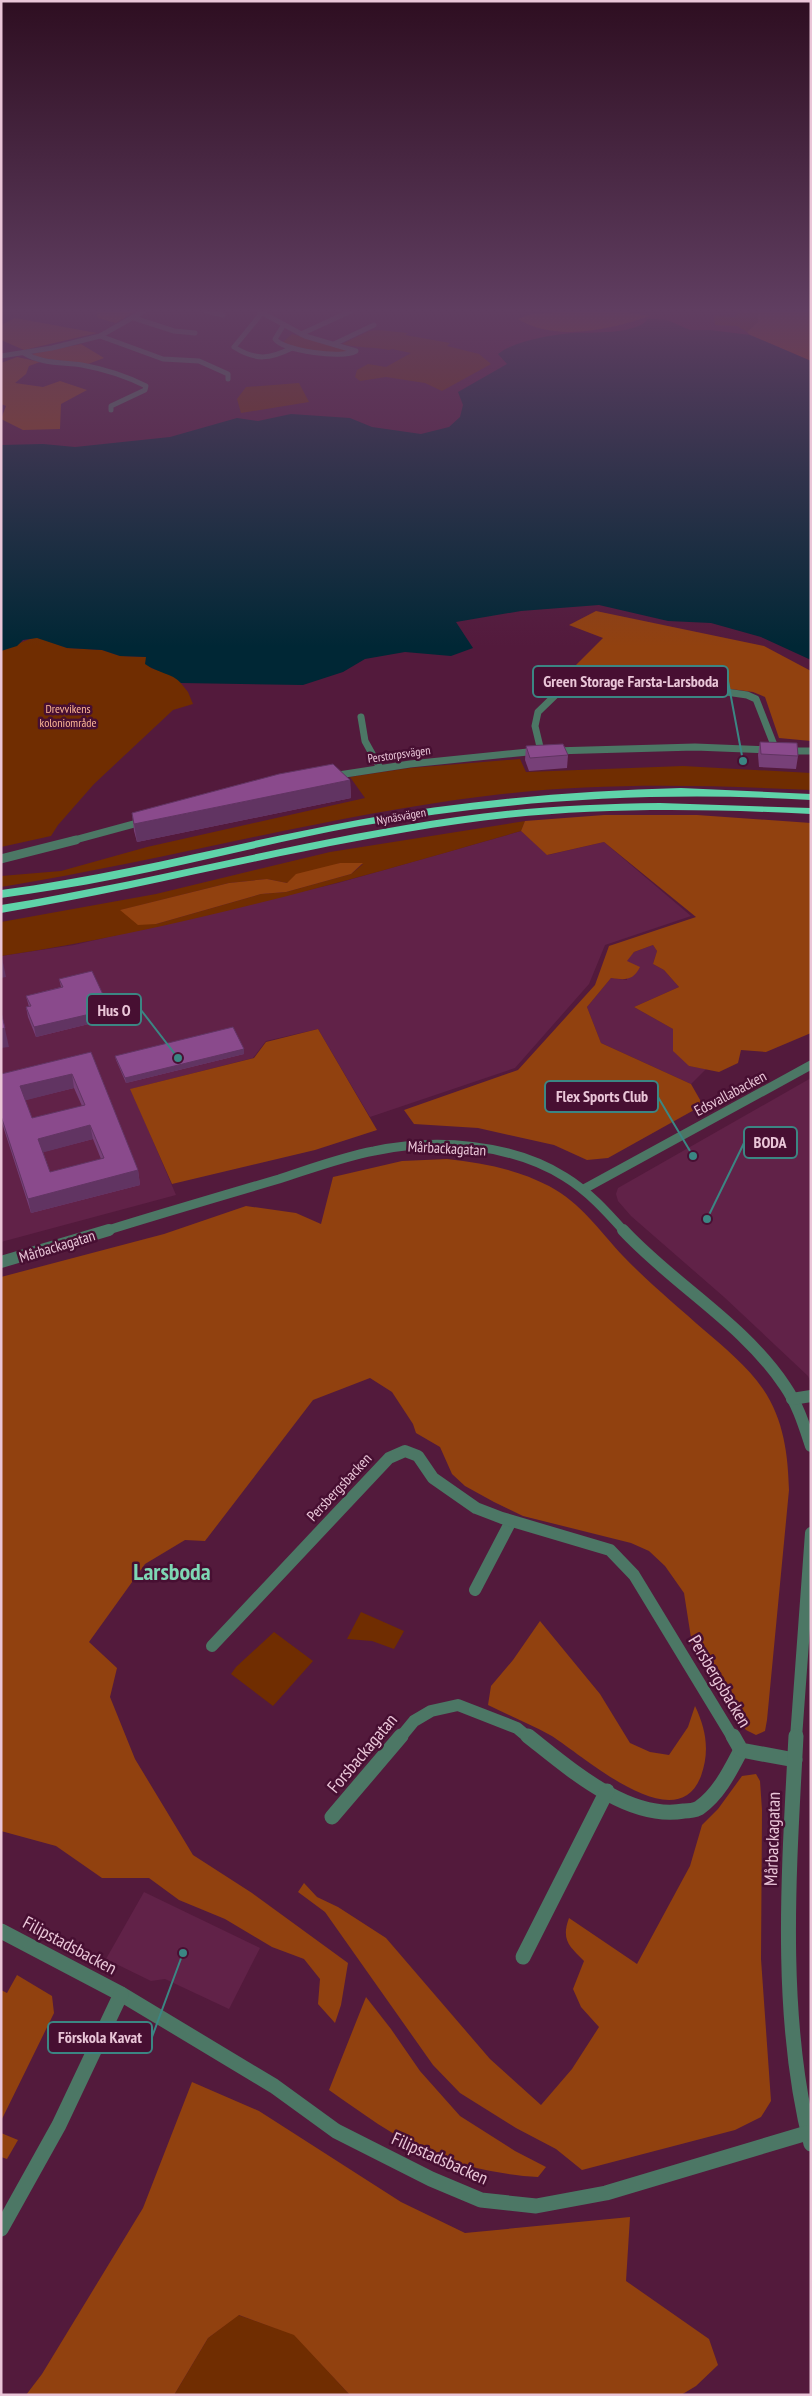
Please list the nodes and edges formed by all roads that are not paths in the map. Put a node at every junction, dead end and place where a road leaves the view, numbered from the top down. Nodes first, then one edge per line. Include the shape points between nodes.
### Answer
1 (361, 717) dead end
2 (776, 750) junction
3 (541, 751) junction
4 (811, 752) edge
5 (380, 768) junction
6 (321, 778) edge
7 (811, 797) edge
8 (811, 810) edge
9 (149, 820) edge
10 (1, 858) edge
11 (1, 894) edge
12 (1, 910) edge
13 (811, 1065) edge
14 (584, 1188) junction
15 (1, 1262) edge
16 (811, 1396) edge
17 (792, 1399) junction
18 (811, 1446) edge
19 (511, 1521) junction
20 (811, 1533) edge
21 (475, 1590) dead end
22 (212, 1646) dead end
23 (741, 1750) junction
24 (794, 1760) junction
25 (607, 1791) junction
26 (332, 1817) dead end
27 (1, 1931) edge
28 (523, 1956) dead end
29 (121, 1994) junction
30 (809, 2138) edge
31 (1, 2229) edge

1 - 5 street via 365,741
2 - 3 street, Perstorpsvägen via 685,747
2 - 3 street via 756,699 747,695 597,676 568,683 538,712 536,726
2 - 4 street, Perstorpsvägen
3 - 5 street, Perstorpsvägen
5 - 6 street, Perstorpsvägen
7 - 11 highway, Nynäsvägen via 653,792 505,801 296,835 87,881
8 - 12 highway, Nynäsvägen via 658,805 506,815 308,847 112,891
9 - 10 street
13 - 14 street, Edsvallabacken
14 - 15 street, Mårbackagatan via 552,1170 497,1152 470,1147 401,1146 349,1158
14 - 17 street, Mårbackagatan via 643,1251 744,1340
16 - 17 street
17 - 18 street, Mårbackagatan
19 - 21 street
19 - 22 street, Persbergsbacken via 476,1508 433,1478 418,1456 405,1451 389,1458
19 - 23 street, Persbergsbacken via 610,1550 634,1575
20 - 24 street, Mårbackagatan
23 - 24 street, Persbergsbacken
23 - 25 street, Forsbackagatan via 724,1783 698,1809 668,1814 637,1808
24 - 30 street, Mårbackagatan via 790,2016 794,2064
25 - 26 street, Forsbackagatan via 580,1776 517,1728 458,1705 431,1711 414,1721
25 - 28 street
27 - 29 street, Filipstadsbacken
29 - 30 street, Filipstadsbacken via 274,2086 336,2131 431,2179 481,2200 536,2206 606,2193
29 - 31 street, Filipstadsbacken via 59,2125

